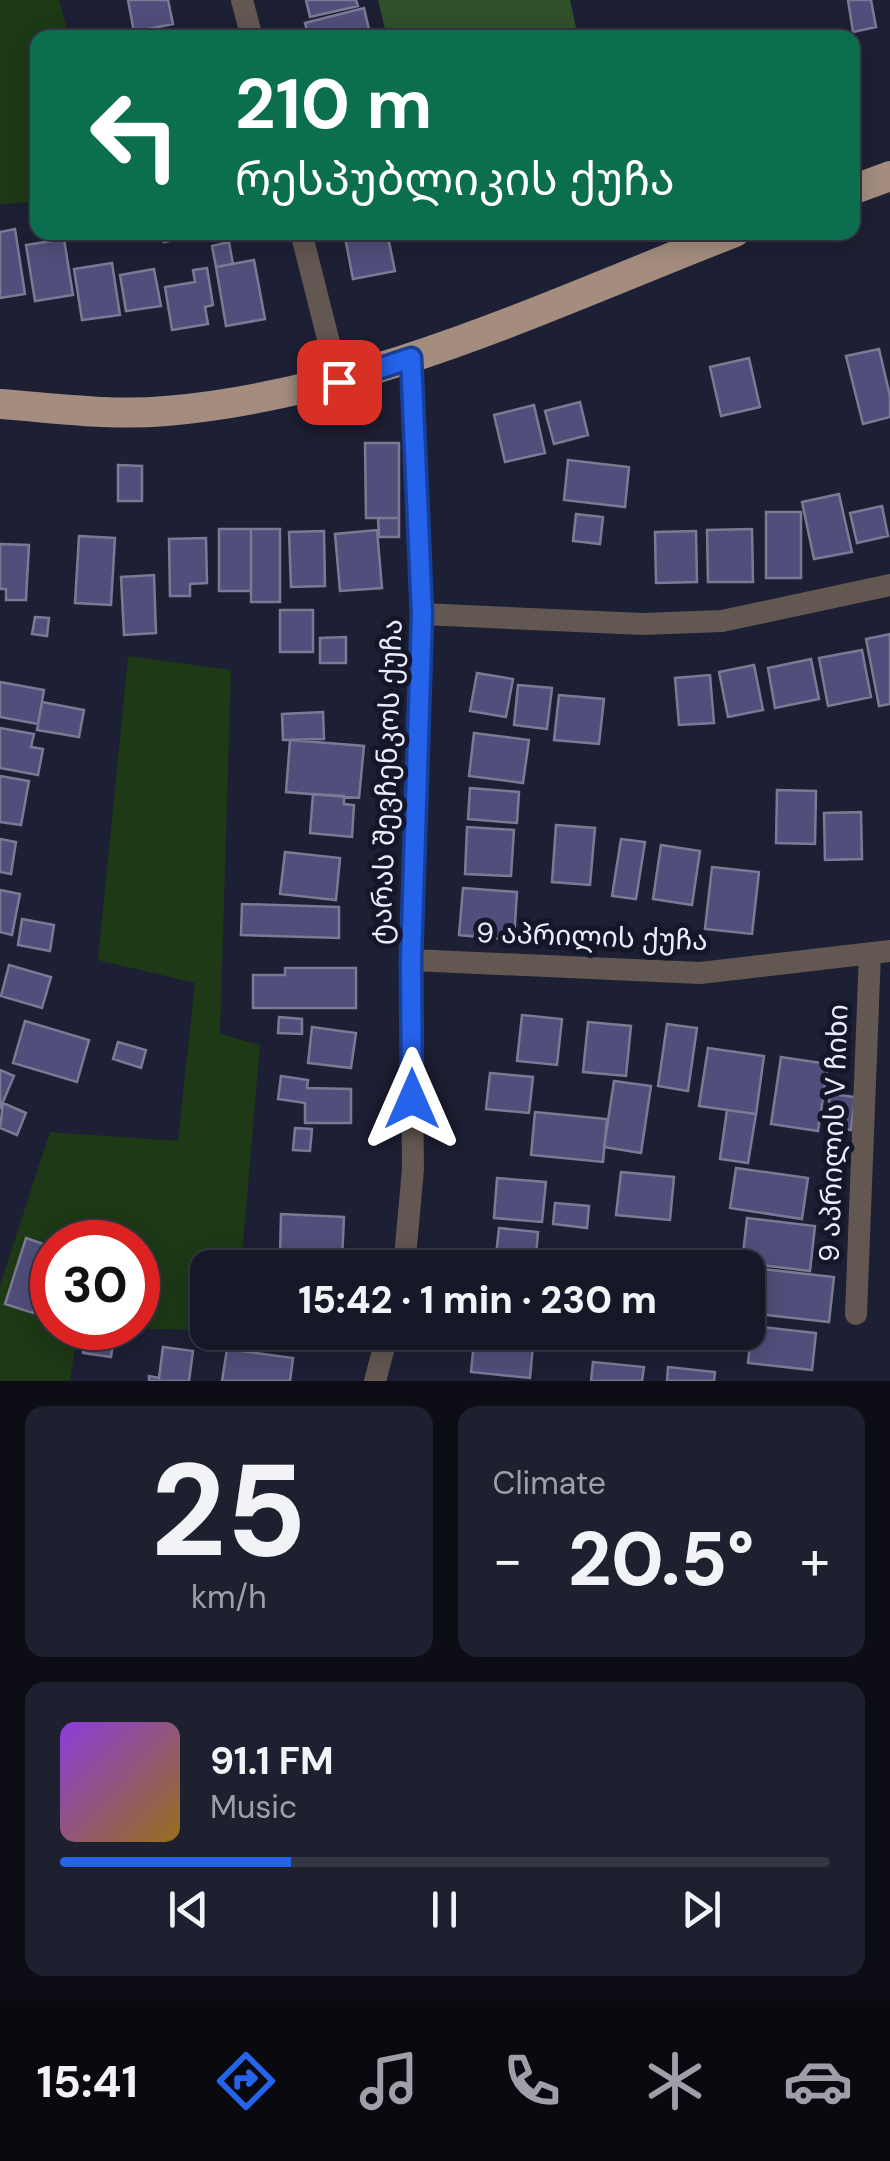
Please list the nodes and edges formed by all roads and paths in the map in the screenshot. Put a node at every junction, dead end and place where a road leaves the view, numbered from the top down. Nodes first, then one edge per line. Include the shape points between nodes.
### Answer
1 (242, 0) edge
2 (250, 30) edge
3 (890, 176) edge
4 (860, 187) edge
5 (303, 240) edge
6 (714, 240) edge
7 (411, 358) junction
8 (339, 382) junction
9 (0, 404) edge
10 (890, 585) edge
11 (422, 614) junction
12 (880, 952) edge
13 (411, 960) junction
14 (405, 1250) edge
15 (856, 1314) dead end
16 (383, 1350) edge
17 (375, 1381) edge

1 - 2 street
3 - 4 main road
5 - 8 street
6 - 7 main road
7 - 8 main road
7 - 11 street, ტარას შევჩენკოს ქუჩა
8 - 9 main road via 164,412
10 - 11 street via 722,620 643,624
11 - 13 street, ტარას შევჩენკოს ქუჩა
12 - 13 street, 9 აპრილის ქუჩა via 700,974
12 - 15 street, 9 აპრილის V ჩიხი
13 - 14 street, ტარას შევჩენკოს ქუჩა
16 - 17 street

